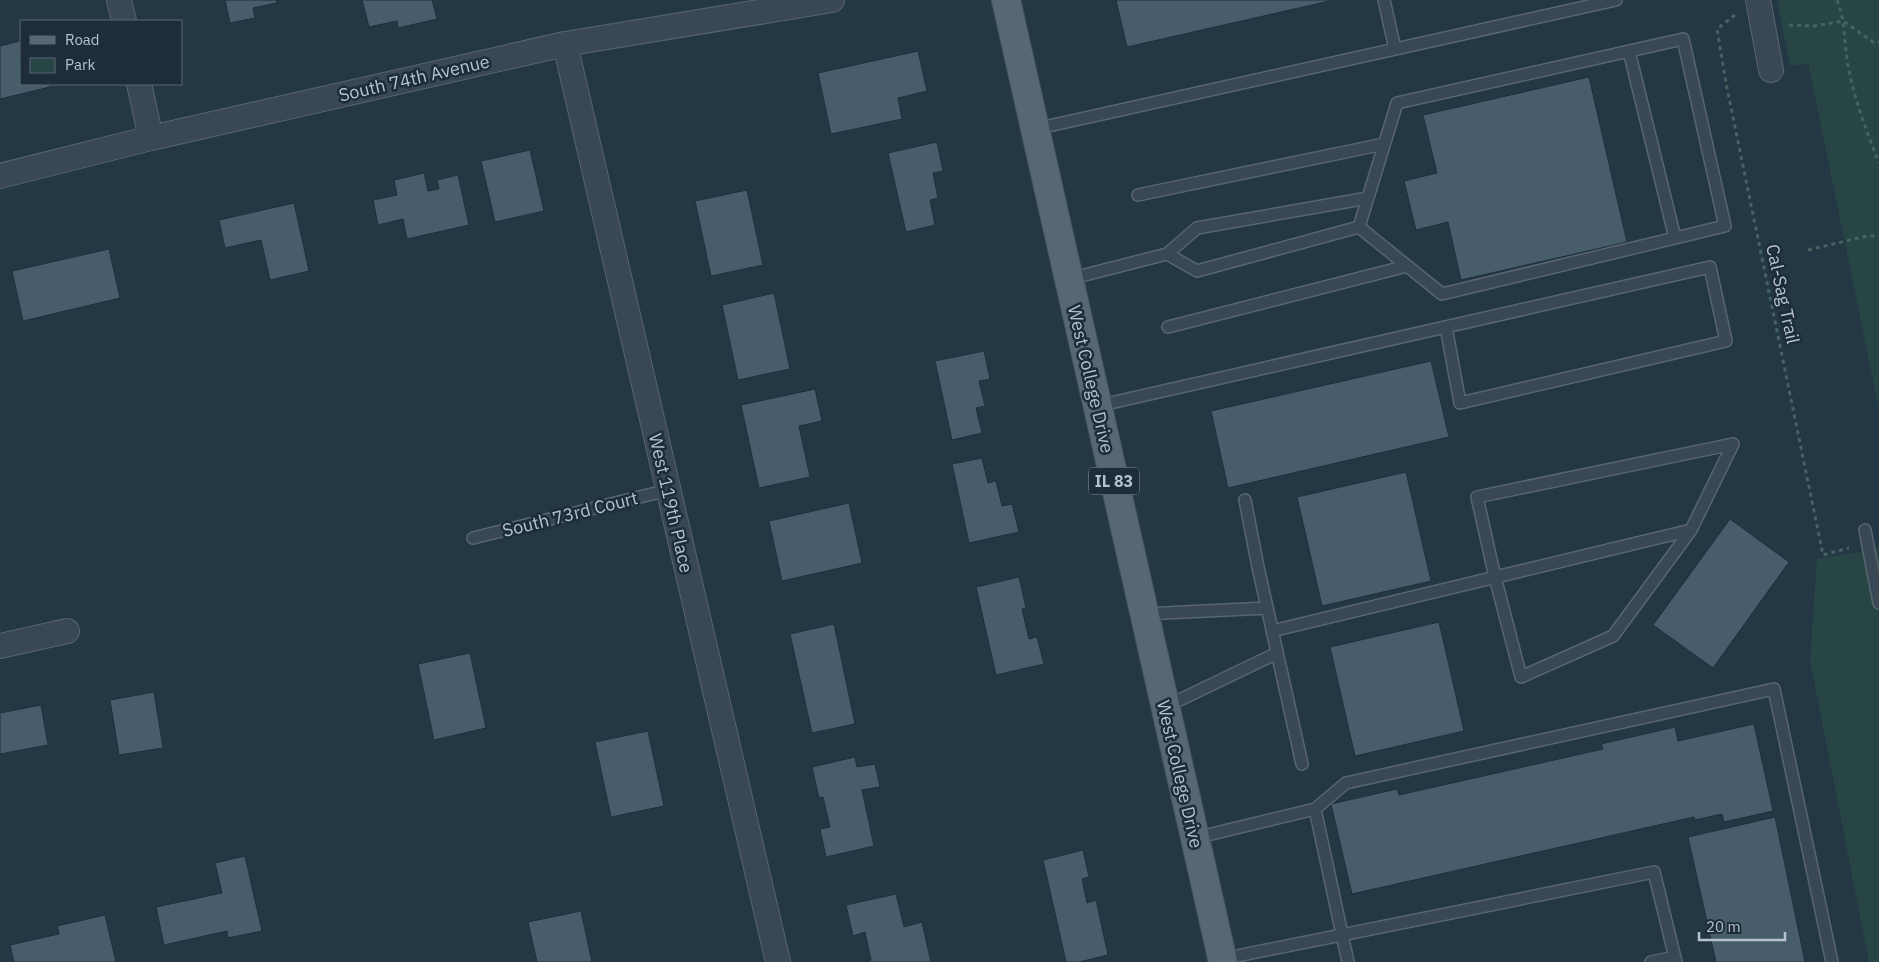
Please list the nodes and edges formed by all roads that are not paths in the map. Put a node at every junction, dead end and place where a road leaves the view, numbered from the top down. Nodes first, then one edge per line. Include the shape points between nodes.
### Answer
1 (119, 0) edge
2 (832, 0) edge
3 (1006, 0) edge
4 (1384, 0) edge
5 (1616, 0) edge
6 (1749, 6) edge
7 (124, 20) edge
8 (565, 44) junction
9 (1395, 49) junction
10 (1629, 51) junction
11 (1771, 70) dead end
12 (139, 85) edge
13 (1035, 129) junction
14 (151, 138) junction
15 (1384, 144) junction
16 (0, 176) edge
17 (1138, 195) dead end
18 (1368, 198) junction
19 (1359, 227) junction
20 (1676, 238) junction
21 (1167, 254) junction
22 (1407, 266) junction
23 (1069, 279) junction
24 (1168, 327) dead end
25 (1446, 327) junction
26 (1097, 406) junction
27 (668, 490) junction
28 (1245, 500) dead end
29 (1691, 530) junction
30 (1865, 530) dead end
31 (473, 538) dead end
32 (1495, 578) junction
33 (1879, 603) edge
34 (1267, 608) junction
35 (1144, 614) junction
36 (1272, 631) junction
37 (67, 632) dead end
38 (0, 646) edge
39 (1277, 653) junction
40 (1165, 707) junction
41 (1302, 764) dead end
42 (1314, 808) junction
43 (1195, 838) junction
44 (1342, 935) junction
45 (1675, 959) edge
46 (1222, 960) edge
47 (778, 962) edge
48 (1348, 962) edge
49 (1651, 962) edge
50 (1832, 962) edge

1 - 7 street
2 - 8 street, South 74th Avenue
3 - 13 main road, West College Drive / IL 83
4 - 9 lane
5 - 9 lane
6 - 11 street via 1763,27
8 - 14 street, South 74th Avenue
8 - 27 street, West 119th Place
9 - 13 lane
10 - 15 lane via 1397,103
10 - 20 lane
10 - 20 lane via 1683,38 1725,226
12 - 14 street
13 - 23 main road, West College Drive / IL 83
14 - 16 street, South 74th Avenue
15 - 17 lane
15 - 18 lane
18 - 19 lane
18 - 21 lane via 1197,228
19 - 21 lane via 1197,271
19 - 22 lane
20 - 22 lane via 1442,294
21 - 23 lane
22 - 24 lane
23 - 26 main road, West College Drive / IL 83
25 - 25 lane via 1710,267 1726,341 1460,403
25 - 26 lane
26 - 35 main road, West College Drive / IL 83
27 - 31 lane, South 73rd Court
27 - 47 street, West 119th Place
28 - 34 lane
29 - 32 lane
29 - 32 lane via 1614,636 1521,677
29 - 32 lane via 1733,444 1477,497
30 - 33 lane
32 - 36 lane
34 - 35 lane
34 - 36 lane
35 - 40 main road, West College Drive / IL 83
36 - 39 lane
37 - 38 street
39 - 40 lane
39 - 41 lane
40 - 43 main road, West College Drive / IL 83
42 - 43 lane
42 - 44 lane
42 - 50 lane via 1346,783 1774,689
43 - 46 main road, West College Drive / IL 83
44 - 45 lane via 1654,872
44 - 46 lane
44 - 48 lane
45 - 49 lane

